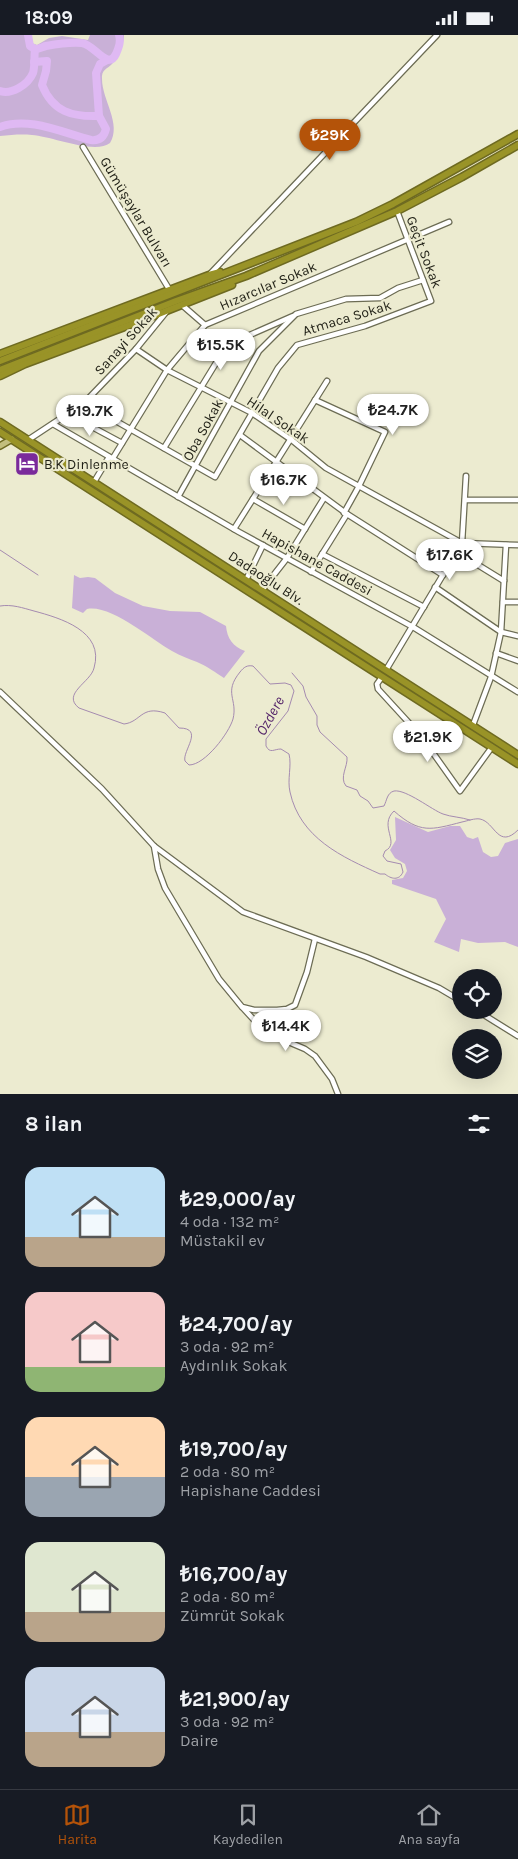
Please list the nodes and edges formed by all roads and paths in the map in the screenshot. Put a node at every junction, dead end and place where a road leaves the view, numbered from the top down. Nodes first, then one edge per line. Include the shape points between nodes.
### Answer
1 (437, 35) edge
2 (518, 134) edge
3 (518, 145) edge
4 (83, 147) dead end
5 (397, 211) junction
6 (449, 222) dead end
7 (406, 239) junction
8 (231, 270) junction
9 (209, 275) junction
10 (246, 276) junction
11 (423, 280) junction
12 (169, 289) junction
13 (431, 301) joint
14 (182, 305) junction
15 (168, 311) junction
16 (296, 314) junction
17 (205, 325) junction
18 (136, 349) junction
19 (0, 354) edge
20 (0, 361) edge
21 (0, 370) edge
22 (167, 370) junction
23 (0, 376) edge
24 (327, 381) dead end
25 (200, 387) junction
26 (315, 400) junction
27 (231, 402) junction
28 (84, 403) junction
29 (252, 413) junction
30 (68, 414) junction
31 (0, 422) edge
32 (53, 424) junction
33 (131, 428) junction
34 (0, 432) edge
35 (240, 435) junction
36 (12, 439) junction
37 (291, 439) junction
38 (28, 440) junction
39 (122, 443) junction
40 (0, 446) edge
41 (164, 449) junction
42 (111, 457) junction
43 (277, 461) junction
44 (195, 466) junction
45 (466, 476) dead end
46 (94, 482) junction
47 (359, 486) junction
48 (178, 497) junction
49 (324, 498) junction
50 (253, 499) junction
51 (465, 500) junction
52 (518, 500) edge
53 (346, 513) junction
54 (234, 529) junction
55 (305, 529) junction
56 (462, 543) junction
57 (263, 545) junction
58 (506, 545) junction
59 (518, 545) edge
60 (457, 552) junction
61 (322, 554) junction
62 (287, 558) junction
63 (311, 572) junction
64 (443, 575) junction
65 (246, 580) junction
66 (504, 581) junction
67 (435, 587) junction
68 (262, 590) junction
69 (502, 602) junction
70 (518, 602) edge
71 (424, 607) junction
72 (413, 627) junction
73 (501, 632) junction
74 (518, 636) edge
75 (496, 653) junction
76 (518, 661) edge
77 (386, 670) junction
78 (382, 677) junction
79 (491, 677) junction
80 (518, 692) edge
81 (0, 693) edge
82 (473, 725) junction
83 (492, 747) junction
84 (518, 755) edge
85 (518, 764) edge
86 (154, 847) junction
87 (315, 939) junction
88 (452, 996) edge
89 (242, 1007) junction
90 (491, 1019) edge
91 (518, 1036) edge
92 (338, 1094) edge

1 - 9 street
2 - 8 highway via 386,208
3 - 5 highway
4 - 12 street, Gümüşaylar Bulvarı
5 - 7 street, Geçit Sokak
5 - 10 highway
6 - 7 street, Hızarcılar Sokak
7 - 11 street, Geçit Sokak
7 - 17 street, Hızarcılar Sokak
8 - 9 highway
8 - 20 highway
9 - 12 highway
10 - 14 highway via 222,290
10 - 21 highway
11 - 13 street, Geçit Sokak
11 - 16 street, Oba Sokak via 380,298 346,299
12 - 19 highway
13 - 29 street, Atmaca Sokak via 365,326 297,345 278,368
14 - 15 highway
14 - 17 street
15 - 18 street, Sanayi Sokak
15 - 23 highway
16 - 25 street via 226,345
16 - 27 street, Oba Sokak via 259,351
17 - 22 street, Hızarcılar Sokak
18 - 22 street, Hilal Sokak
18 - 28 street, Sanayi Sokak
22 - 25 street, Hilal Sokak
22 - 33 street, Hızarcılar Sokak
24 - 26 street
25 - 27 street, Hilal Sokak
25 - 41 street
26 - 37 street
26 - 47 street via 384,431
27 - 29 street, Hilal Sokak
27 - 44 street, Oba Sokak
28 - 30 street, Sanayi Sokak
28 - 33 street
29 - 35 street, Atmaca Sokak
29 - 37 street, Hilal Sokak
30 - 32 street, Sanayi Sokak
30 - 39 street
31 - 38 highway, Dadaoğlu Blv.
32 - 38 street, Sanayi Sokak
32 - 42 street, Hapishane Caddesi
33 - 39 street, Hızarcılar Sokak
33 - 41 street
34 - 36 highway, Dadaoğlu Blv.
35 - 43 street
35 - 44 street, Atmaca Sokak via 215,477
36 - 40 main road
36 - 78 highway, Dadaoğlu Blv.
37 - 43 street
37 - 47 street, Hilal Sokak via 326,468
38 - 46 highway, Dadaoğlu Blv.
39 - 42 street, Hızarcılar Sokak
41 - 44 street
42 - 46 street, Hızarcılar Sokak
42 - 48 street, Hapishane Caddesi
43 - 49 street
43 - 50 street
44 - 48 street, Oba Sokak
45 - 51 street
46 - 65 highway, Dadaoğlu Blv.
47 - 53 street
47 - 56 street, Hilal Sokak
48 - 54 street, Hapishane Caddesi
49 - 53 street
49 - 55 street
50 - 54 street
50 - 55 street
51 - 52 street
51 - 56 street
53 - 61 street
53 - 64 street
54 - 57 street, Hapishane Caddesi
55 - 62 street
56 - 58 street, Hilal Sokak
56 - 60 street
57 - 62 street, Hapishane Caddesi
57 - 65 street
58 - 59 street, Hilal Sokak
58 - 66 street
60 - 64 street
60 - 66 street
61 - 63 street
61 - 71 street
62 - 63 street, Hapishane Caddesi
62 - 68 street
63 - 72 street, Hapishane Caddesi
64 - 67 street
65 - 68 highway, Dadaoğlu Blv.
66 - 69 street
67 - 71 street
67 - 73 street
68 - 77 highway, Dadaoğlu Blv.
69 - 70 street
69 - 73 street
71 - 72 street
72 - 77 street
72 - 79 street, Hapishane Caddesi
73 - 74 street
73 - 75 street
75 - 76 street
75 - 79 street
77 - 82 highway, Dadaoğlu Blv.
78 - 83 highway, Dadaoğlu Blv.
78 - 83 street via 377,684 378,689 421,736 460,791
79 - 80 street, Hapishane Caddesi
79 - 82 street
81 - 86 street via 102,789
82 - 84 highway, Dadaoğlu Blv.
83 - 85 highway, Dadaoğlu Blv.
86 - 87 street via 243,912
86 - 89 street via 165,888 219,979
87 - 88 street via 366,957
87 - 89 street via 295,1005 277,1010
89 - 92 street via 266,1032 315,1055
90 - 91 street

